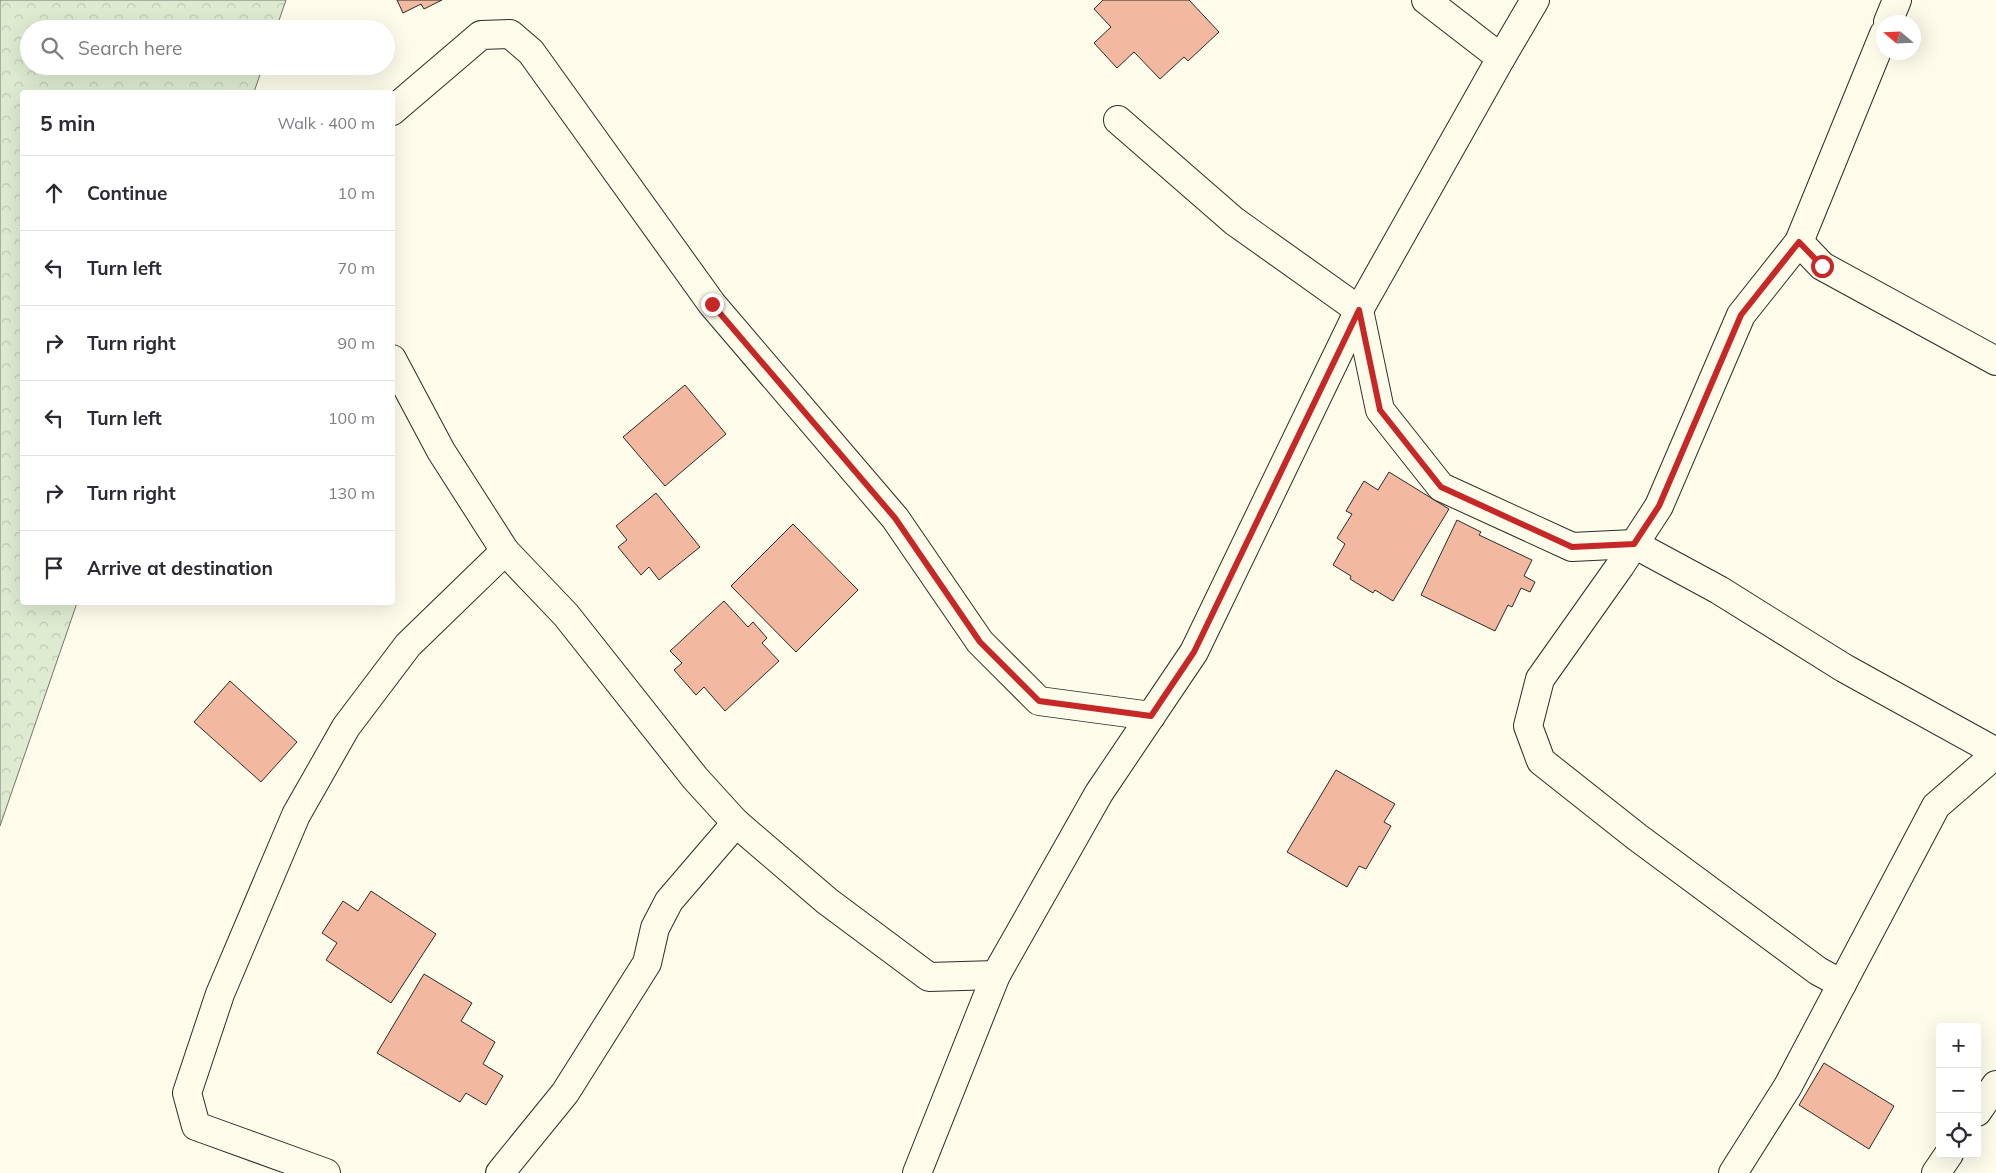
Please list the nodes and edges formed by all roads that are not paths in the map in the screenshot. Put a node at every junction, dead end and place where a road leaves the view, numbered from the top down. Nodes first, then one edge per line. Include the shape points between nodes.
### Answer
1 (1426, 0) edge
2 (1535, 0) edge
3 (1897, 0) edge
4 (1891, 15) edge
5 (1876, 54) edge
6 (1500, 58) junction
7 (395, 108) edge
8 (1118, 120) dead end
9 (1799, 242) junction
10 (1359, 310) junction
11 (1996, 361) edge
12 (395, 365) edge
13 (1634, 544) junction
14 (505, 551) junction
15 (1151, 716) junction
16 (1996, 753) edge
17 (736, 823) junction
18 (996, 975) junction
19 (1842, 984) junction
20 (1996, 1084) edge
21 (1981, 1106) edge
22 (1946, 1158) edge
23 (326, 1173) edge
24 (500, 1173) edge
25 (917, 1173) edge
26 (1733, 1173) edge
27 (1936, 1173) edge

1 - 6 street
2 - 6 street
3 - 4 street
5 - 9 street
6 - 10 street
7 - 15 street via 481,34 510,34 531,52 712,304 895,518 980,642 1039,701
8 - 10 street via 1234,221
9 - 11 street via 1822,266
9 - 13 street via 1741,315 1659,506
10 - 13 street via 1380,410 1441,487 1572,547
10 - 15 street via 1194,652
12 - 14 street via 440,451
13 - 16 street via 1719,590 1844,668
13 - 19 street via 1540,679 1528,726 1541,761 1810,966
14 - 17 street via 566,615 695,778
14 - 23 street via 408,644 346,727 320,770 279,852 223,985 187,1093 196,1126
15 - 18 street via 1099,794
16 - 19 street via 1936,806
17 - 18 street via 827,901 929,977
17 - 24 street via 669,901 655,928 647,963 566,1093
18 - 25 street
19 - 26 street via 1788,1086
20 - 21 street
22 - 27 street

